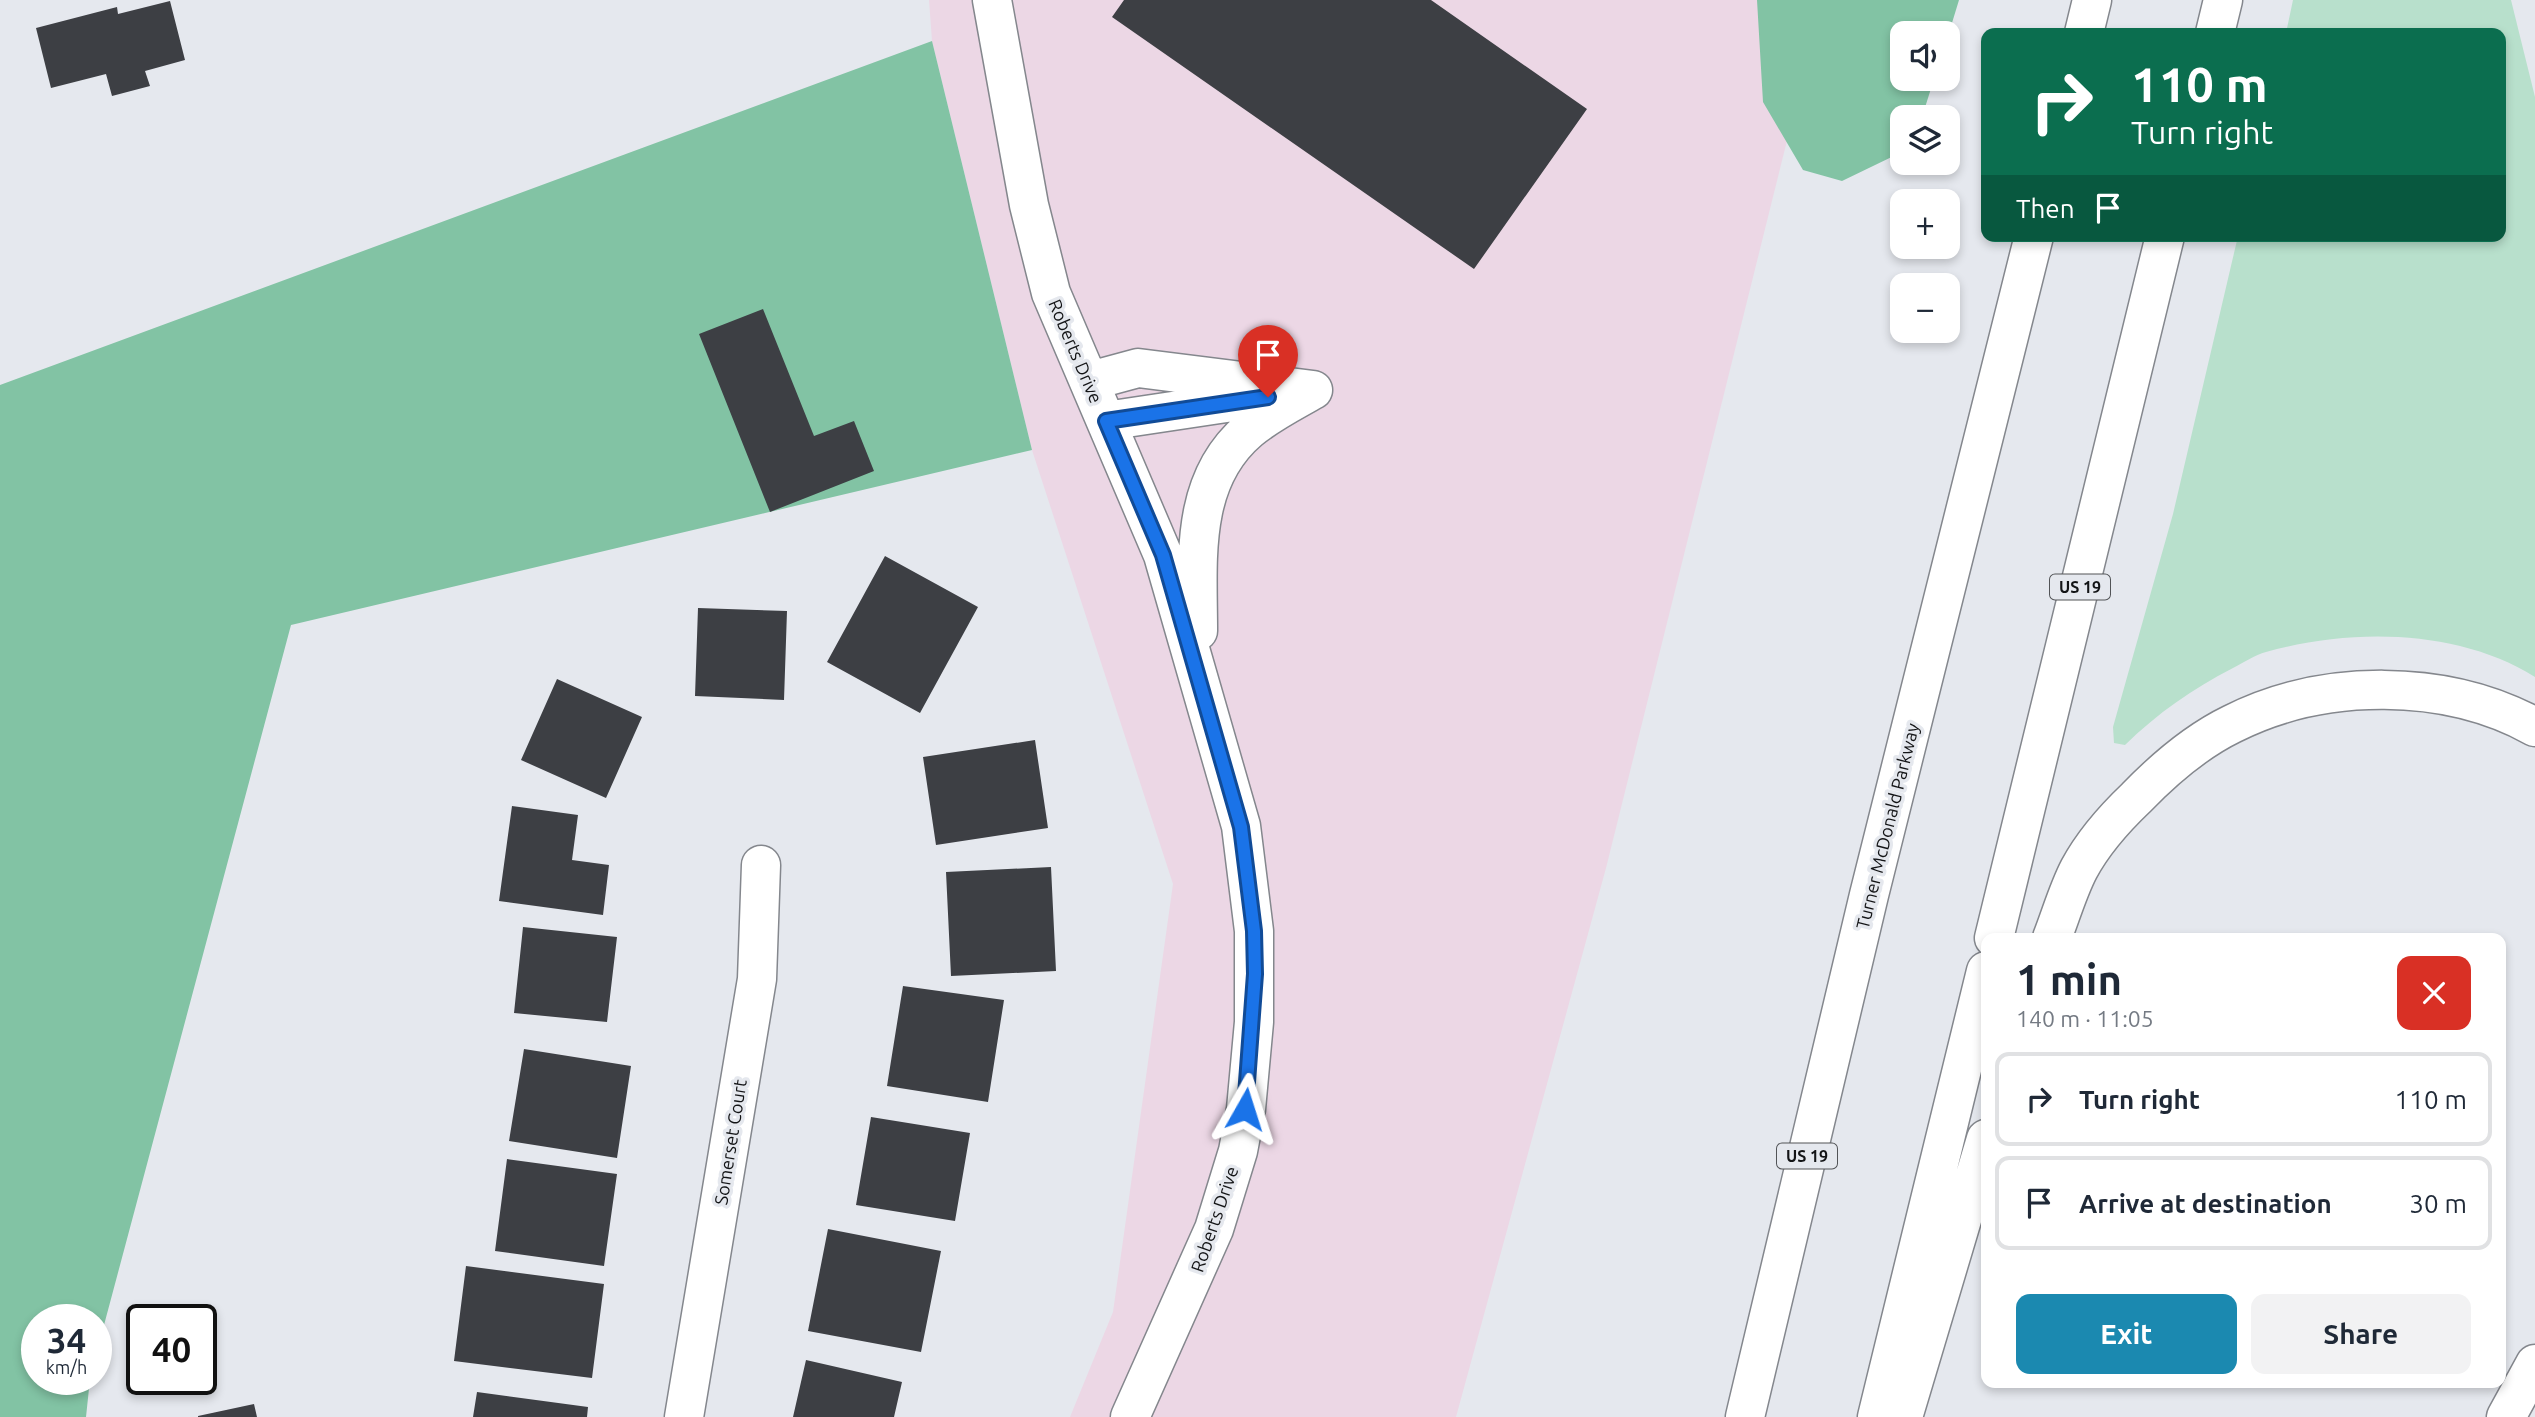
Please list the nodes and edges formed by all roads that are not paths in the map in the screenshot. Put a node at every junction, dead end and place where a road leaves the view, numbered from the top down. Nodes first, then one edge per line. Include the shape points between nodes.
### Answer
1 (992, 0) edge
2 (2092, 0) edge
3 (2223, 0) edge
4 (2085, 28) edge
5 (2216, 28) edge
6 (2032, 242) edge
7 (2164, 242) edge
8 (1090, 381) junction
9 (1313, 390) junction
10 (1106, 421) junction
11 (1197, 673) junction
12 (2535, 727) edge
13 (761, 864) dead end
14 (1869, 895) junction
15 (1995, 933) edge
16 (2054, 933) edge
17 (1981, 991) edge
18 (1981, 1156) edge
19 (1165, 1339) junction
20 (2535, 1364) edge
21 (684, 1417) edge
22 (1130, 1417) edge
23 (1158, 1417) edge
24 (1725, 1417) edge
25 (1745, 1417) edge
26 (1877, 1417) edge
27 (1903, 1417) edge
28 (2506, 1417) edge

1 - 8 main road, Roberts Drive via 1029,205 1051,293
2 - 4 main road
3 - 5 main road
6 - 14 main road, Turner McDonald Parkway / US 19
7 - 15 main road, US 19
8 - 9 main road via 1138,369
8 - 10 main road, Roberts Drive
9 - 10 main road
9 - 11 main road via 1248,431 1211,477 1199,538
10 - 11 main road, Roberts Drive via 1163,555
11 - 19 main road, Roberts Drive via 1241,827 1254,931 1254,1022 1245,1109 1227,1190
12 - 16 main road via 2511,714 2442,694 2377,690 2303,698 2232,723 2170,763 2119,815 2080,868
13 - 21 main road, Somerset Court via 757,979
14 - 24 main road
14 - 25 main road, Turner McDonald Parkway / US 19
17 - 26 main road
18 - 27 main road
19 - 22 main road, Roberts Drive
19 - 23 main road
20 - 28 main road

